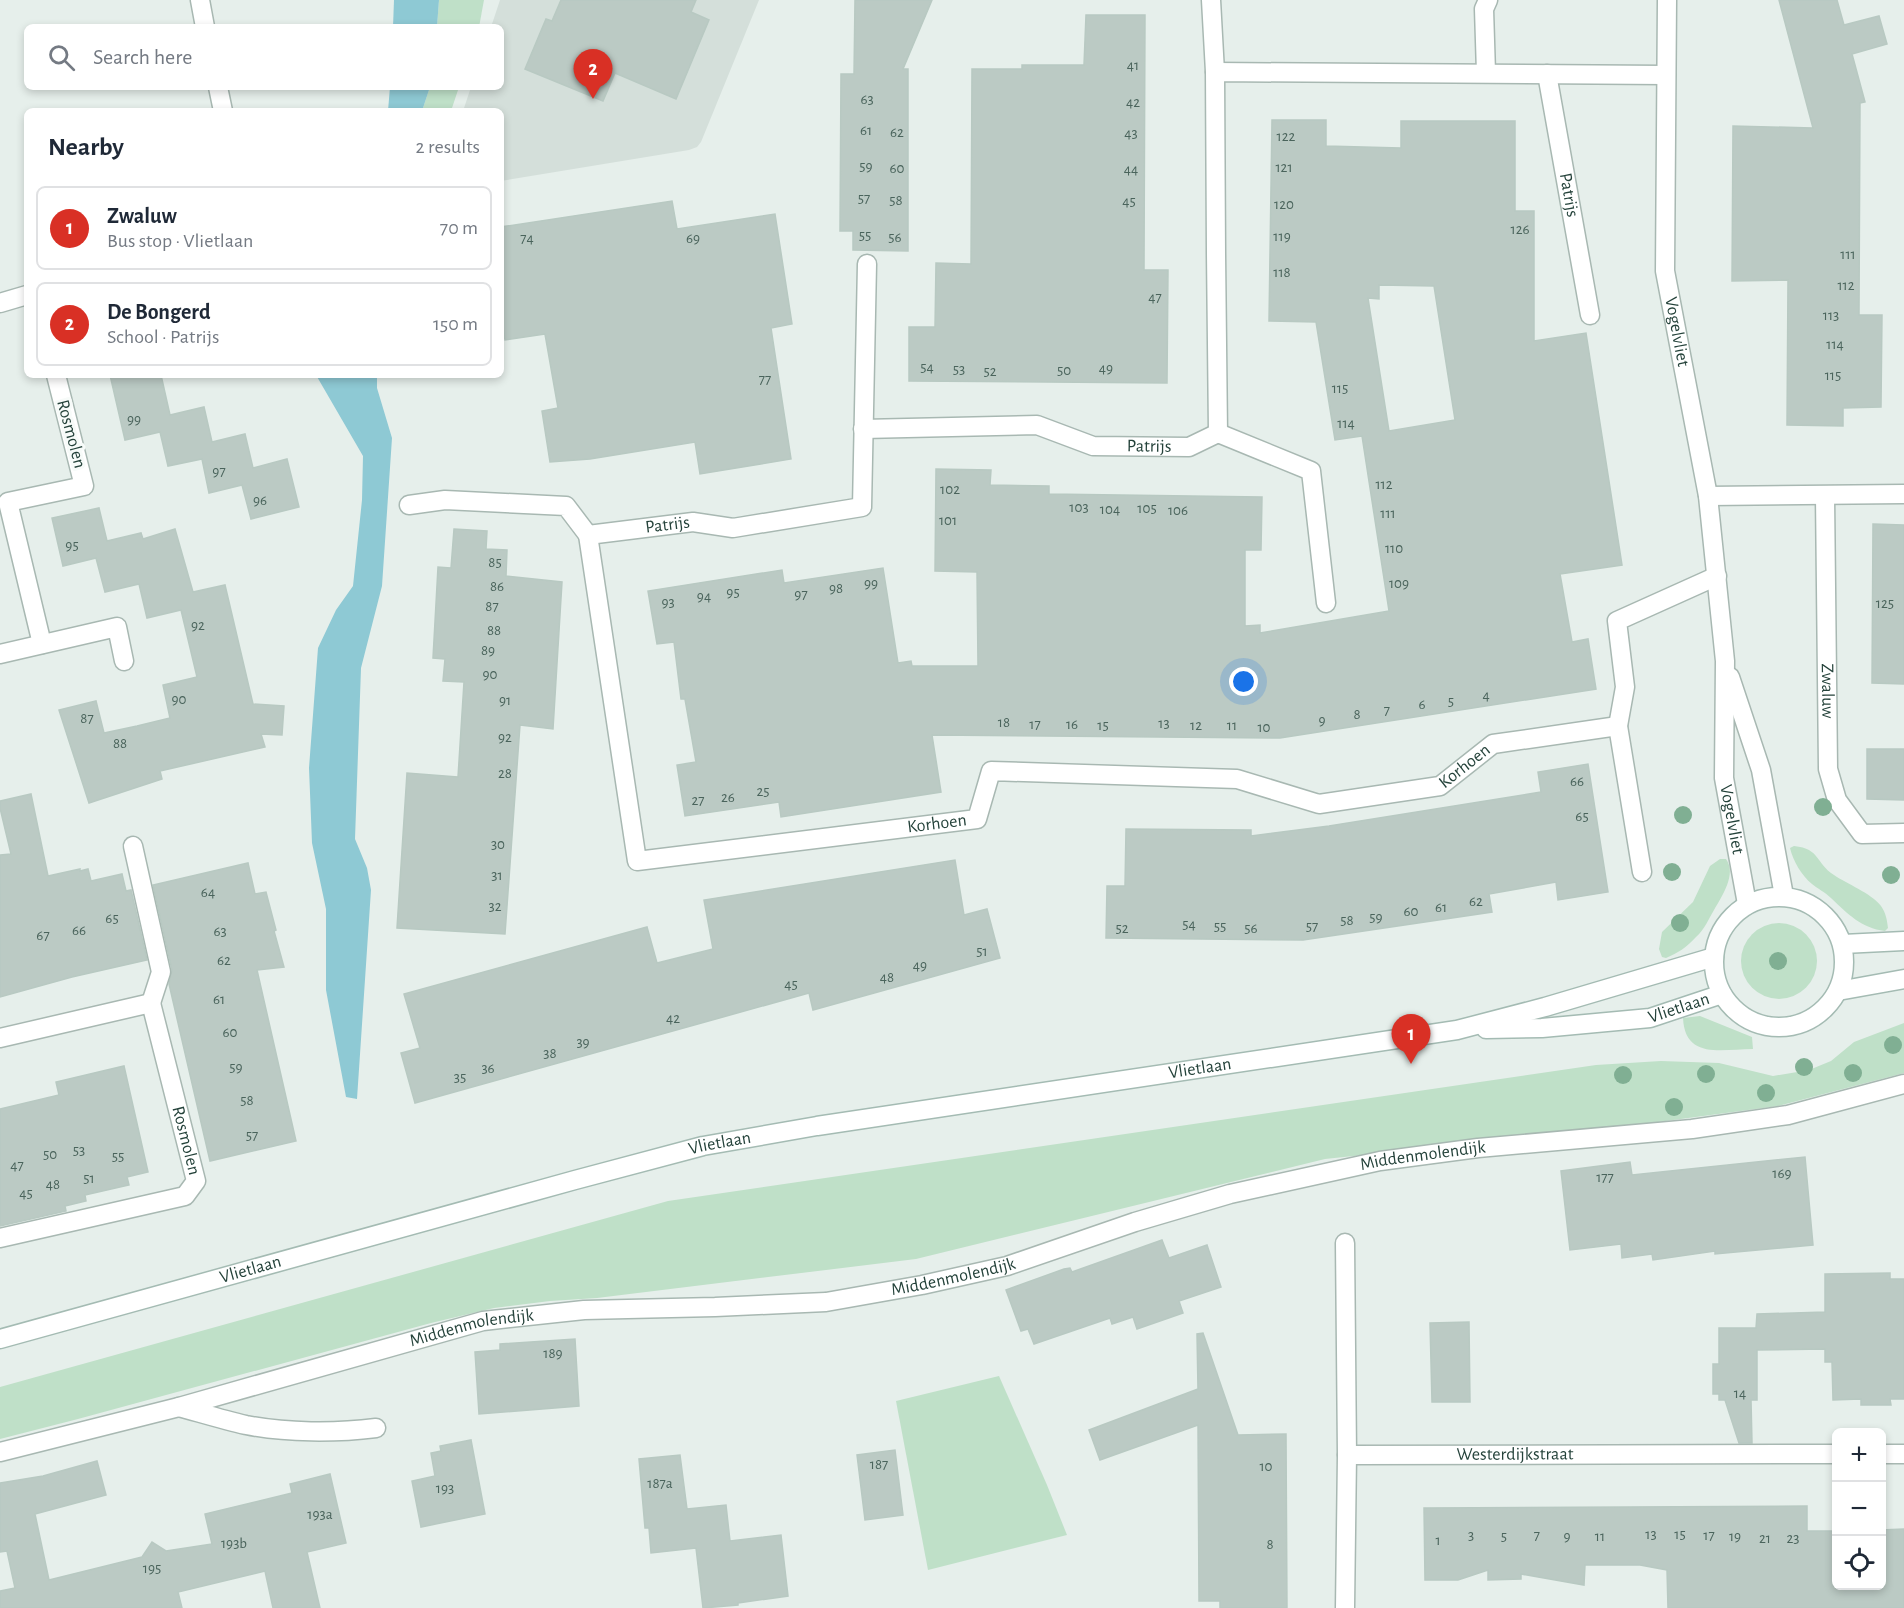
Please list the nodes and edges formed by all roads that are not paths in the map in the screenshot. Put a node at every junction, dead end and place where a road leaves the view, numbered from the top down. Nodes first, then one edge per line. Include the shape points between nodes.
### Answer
1 (200, 0) edge
2 (1211, 0) edge
3 (1488, 0) edge
4 (1667, 0) edge
5 (205, 24) edge
6 (1215, 72) junction
7 (1486, 73) junction
8 (1547, 74) junction
9 (1666, 75) junction
10 (219, 90) edge
11 (222, 108) edge
12 (867, 264) dead end
13 (24, 296) edge
14 (0, 303) edge
15 (1590, 315) dead end
16 (57, 378) edge
17 (863, 429) junction
18 (1218, 433) junction
19 (1904, 494) edge
20 (1708, 496) junction
21 (1825, 496) junction
22 (409, 505) dead end
23 (588, 535) junction
24 (1717, 576) junction
25 (1326, 603) dead end
26 (42, 644) junction
27 (0, 654) edge
28 (124, 661) dead end
29 (1725, 661) junction
30 (1618, 726) junction
31 (1904, 833) edge
32 (133, 846) dead end
33 (1642, 872) dead end
34 (1784, 896) junction
35 (1747, 904) junction
36 (1904, 941) edge
37 (1842, 944) junction
38 (1714, 957) junction
39 (1904, 979) edge
40 (1838, 992) junction
41 (1722, 994) junction
42 (151, 1003) junction
43 (1457, 1030) junction
44 (0, 1038) edge
45 (1904, 1084) edge
46 (0, 1238) edge
47 (1346, 1243) dead end
48 (0, 1339) edge
49 (179, 1407) junction
50 (376, 1428) dead end
51 (0, 1452) edge
52 (1832, 1454) edge
53 (1886, 1454) edge
54 (1904, 1454) edge
55 (1347, 1455) junction
56 (1345, 1608) edge

1 - 5 street
2 - 6 street
3 - 7 street via 1484,9
4 - 9 street, Vogelvliet
6 - 7 street
6 - 18 street
7 - 8 street
8 - 9 street
8 - 15 street, Patrijs
9 - 20 street, Vogelvliet via 1665,271
10 - 11 street
12 - 17 street, Patrijs
13 - 14 street
16 - 26 street, Rosmolen via 84,486 8,502
17 - 18 street, Patrijs via 1037,425 1093,446 1189,447
17 - 23 street, Patrijs via 862,507 733,528 693,522
18 - 25 street via 1311,471
19 - 21 street
20 - 21 street
20 - 24 street, Vogelvliet
21 - 31 street, Zwaluw via 1828,769 1837,800 1862,834
22 - 23 street via 445,500 566,506
23 - 30 street, Korhoen via 637,861 977,819 991,771 1237,779 1319,804 1440,786 1493,744
24 - 29 street, Vogelvliet
24 - 30 street via 1617,621 1625,687
26 - 27 street
26 - 28 street via 117,627
29 - 34 street, Vogelvliet via 1761,770
29 - 35 street, Vogelvliet via 1724,778
30 - 33 street
32 - 42 street via 161,972
34 - 35 street
34 - 37 street via 1821,911 1831,921
35 - 38 street via 1730,918
36 - 37 street
37 - 40 street via 1845,960
38 - 41 street
38 - 43 street, Vlietlaan
39 - 40 street
40 - 41 street via 1814,1017 1798,1025 1780,1027 1747,1019
41 - 43 street, Vlietlaan via 1650,1017 1542,1028
42 - 44 street
42 - 46 street, Rosmolen via 196,1181 185,1196
43 - 48 street, Vlietlaan via 703,1146
45 - 49 street, Middenmolendijk via 1788,1114 1692,1129 1380,1161 1230,1194 1007,1266 826,1302 584,1310 483,1321
47 - 55 street
49 - 50 street via 260,1427 306,1431
49 - 51 street, Middenmolendijk
52 - 55 street, Westerdijkstraat
53 - 54 street
55 - 56 street

